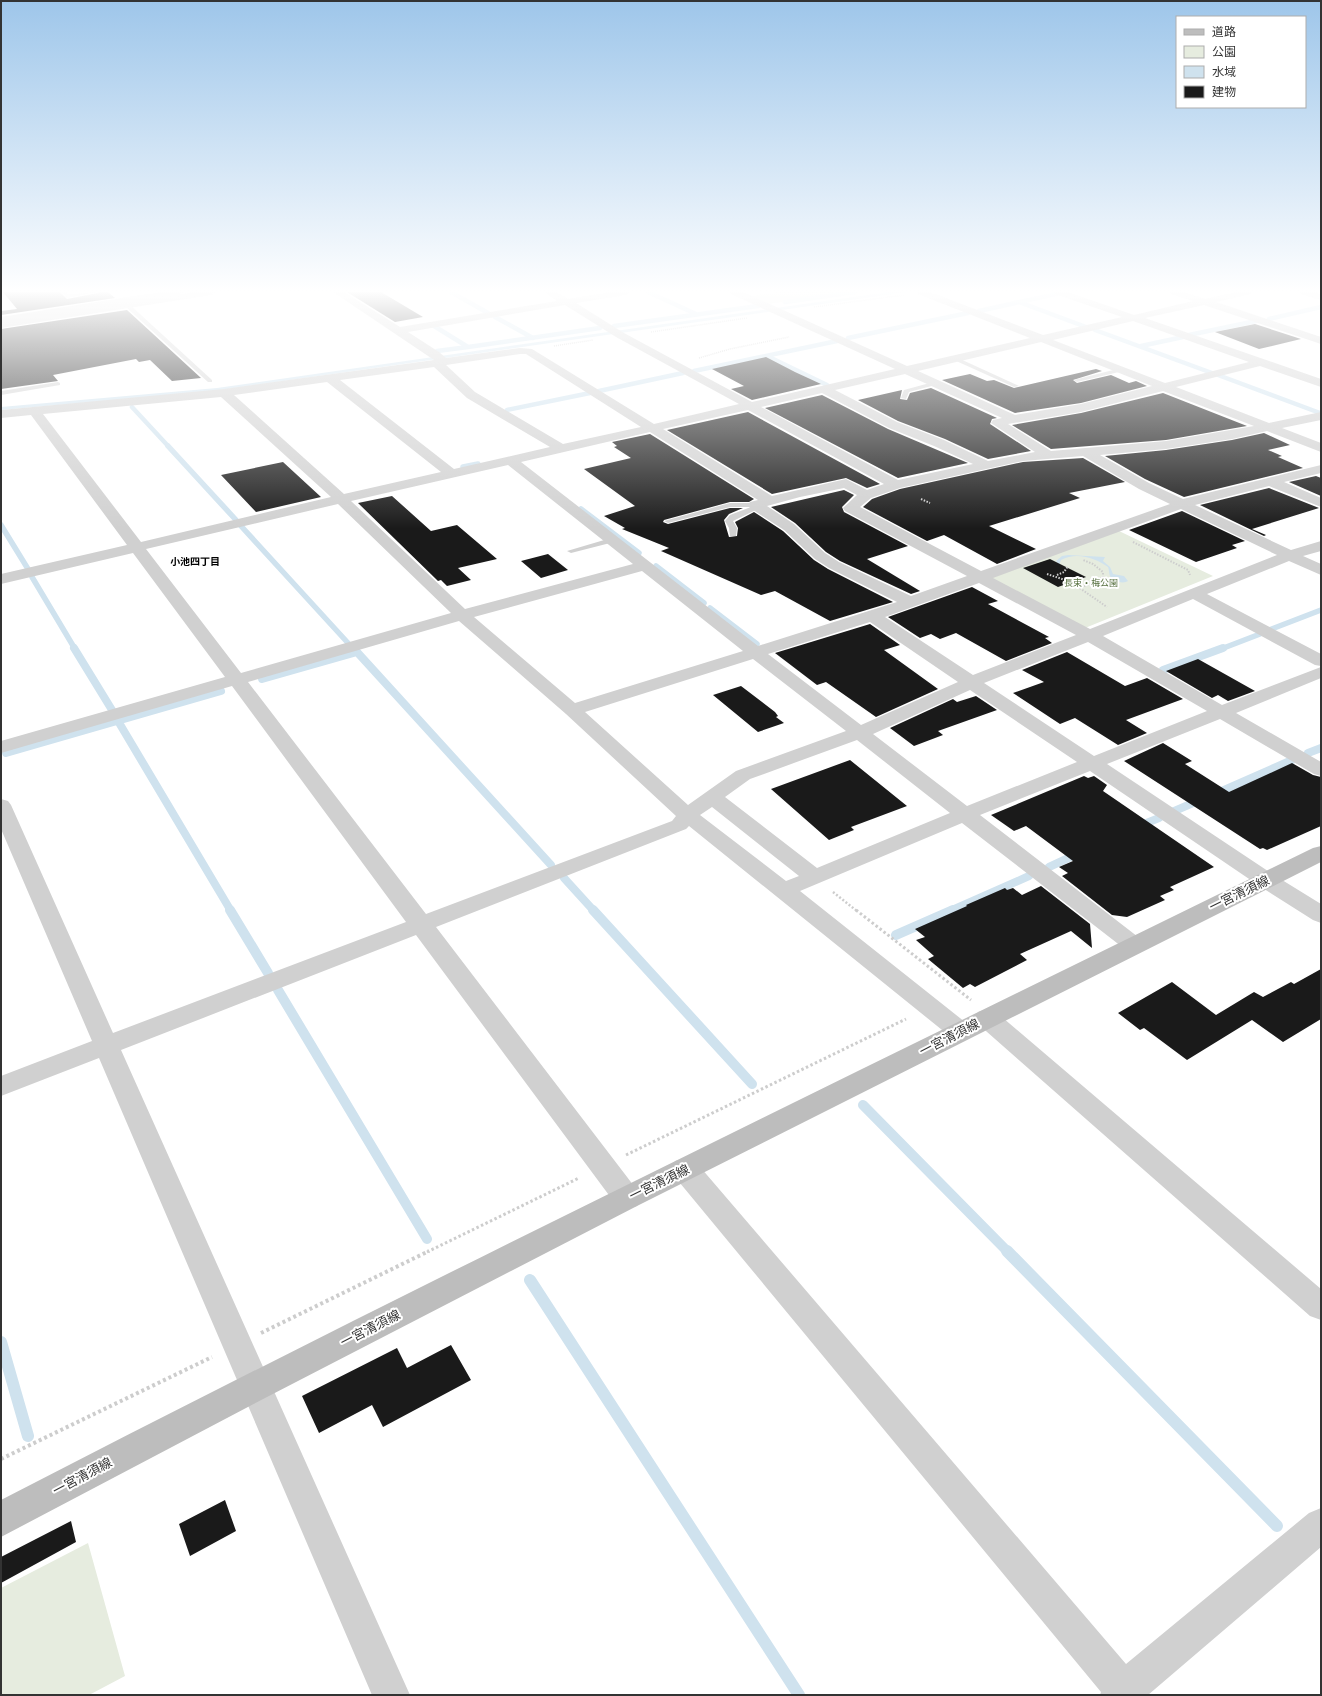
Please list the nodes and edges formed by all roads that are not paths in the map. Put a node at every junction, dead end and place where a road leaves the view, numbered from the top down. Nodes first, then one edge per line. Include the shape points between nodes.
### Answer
1 (199, 371) edge
2 (376, 371) edge
3 (450, 371) edge
4 (561, 371) edge
5 (687, 371) edge
6 (904, 371) edge
7 (911, 371) edge
8 (983, 371) edge
9 (1116, 371) edge
10 (1124, 371) edge
11 (1226, 371) edge
12 (1287, 371) edge
13 (331, 379) junction
14 (1077, 380) dead end
15 (210, 381) dead end
16 (937, 383) junction
17 (1321, 383) edge
18 (58, 384) dead end
19 (1016, 386) dead end
20 (1165, 387) junction
21 (824, 389) junction
22 (1, 393) edge
23 (224, 393) junction
24 (904, 398) dead end
25 (752, 406) junction
26 (35, 412) junction
27 (1, 414) edge
28 (1321, 416) edge
29 (1014, 419) junction
30 (653, 428) junction
31 (1269, 428) junction
32 (1321, 448) edge
33 (562, 449) junction
34 (1084, 451) junction
35 (1047, 454) junction
36 (511, 461) junction
37 (986, 465) junction
38 (1321, 470) edge
39 (452, 474) junction
40 (1271, 482) junction
41 (896, 485) junction
42 (866, 495) junction
43 (341, 499) junction
44 (1321, 503) edge
45 (761, 504) junction
46 (1182, 504) junction
47 (668, 521) dead end
48 (733, 534) dead end
49 (611, 540) junction
50 (1321, 546) edge
51 (137, 547) junction
52 (571, 551) dead end
53 (1290, 556) junction
54 (644, 566) junction
55 (1321, 570) edge
56 (979, 577) junction
57 (1, 579) edge
58 (1194, 594) junction
59 (910, 602) junction
60 (462, 615) junction
61 (872, 616) junction
62 (1092, 636) junction
63 (756, 653) junction
64 (1321, 661) edge
65 (1321, 672) edge
66 (237, 680) junction
67 (972, 682) junction
68 (572, 710) junction
69 (1223, 712) junction
70 (859, 733) junction
71 (1, 748) edge
72 (1091, 764) junction
73 (1321, 770) edge
74 (712, 797) junction
75 (1, 805) edge
76 (965, 814) junction
77 (687, 815) junction
78 (1321, 853) edge
79 (814, 877) junction
80 (1266, 880) junction
81 (784, 890) junction
82 (1321, 915) edge
83 (421, 924) junction
84 (1134, 945) junction
85 (989, 1017) junction
86 (961, 1032) junction
87 (105, 1046) junction
88 (1, 1086) edge
89 (685, 1169) junction
90 (627, 1198) junction
91 (1321, 1307) edge
92 (255, 1386) junction
93 (1, 1519) edge
94 (1321, 1525) edge
95 (1124, 1694) edge
96 (391, 1695) edge

1 - 15 lane
2 - 13 street
3 - 33 street via 471,395
4 - 30 street
5 - 25 street
6 - 21 street
7 - 16 street
8 - 19 lane
9 - 14 lane
10 - 20 street
11 - 20 street
12 - 17 street
13 - 23 street
13 - 39 street
16 - 24 lane via 906,391
16 - 29 street
18 - 22 lane
20 - 29 street via 1082,408
20 - 31 street
21 - 25 street
21 - 37 street via 893,425
23 - 26 street
23 - 43 street
25 - 30 street
25 - 41 street
26 - 27 street
26 - 51 street
28 - 31 street
29 - 35 street via 997,423
30 - 33 street
30 - 45 street
31 - 32 street
31 - 34 street via 1166,445
33 - 36 street
34 - 35 street
34 - 46 street via 1144,486
35 - 37 street
36 - 39 street
36 - 49 street
37 - 41 street
38 - 40 street
39 - 43 street
40 - 44 street
40 - 46 street
41 - 42 street
42 - 45 street via 846,484
42 - 56 street via 850,508
43 - 51 street
43 - 60 street
45 - 47 lane via 730,505
45 - 48 lane via 729,521
45 - 59 street via 829,562
46 - 53 street
46 - 56 street
49 - 52 lane
49 - 54 street
50 - 53 street
51 - 57 street
51 - 66 street
53 - 55 street
53 - 58 street
54 - 60 street
54 - 63 street
56 - 59 street
56 - 62 street
58 - 62 street
58 - 64 street
59 - 61 street
60 - 66 street
60 - 68 street
61 - 63 street
61 - 67 street
62 - 67 street
62 - 69 street
63 - 68 street
63 - 70 street
65 - 69 street
66 - 71 street
66 - 83 street
67 - 70 street
67 - 72 street
68 - 77 street
69 - 72 street
69 - 73 street
70 - 74 street via 742,775
70 - 76 street
72 - 76 street
72 - 80 street
74 - 77 street
74 - 79 street
75 - 87 street
76 - 79 street
76 - 84 street
77 - 81 street
77 - 83 street via 679,825
78 - 80 main road, 一宮清須線
79 - 81 street
80 - 82 street
80 - 84 main road, 一宮清須線
81 - 86 street
83 - 87 street
83 - 90 street
84 - 85 main road, 一宮清須線
85 - 86 main road, 一宮清須線
85 - 91 street
86 - 89 main road, 一宮清須線
87 - 88 street
87 - 92 street
89 - 90 main road, 一宮清須線
89 - 95 street
90 - 92 main road, 一宮清須線
92 - 93 main road, 一宮清須線
92 - 96 street
94 - 95 street

